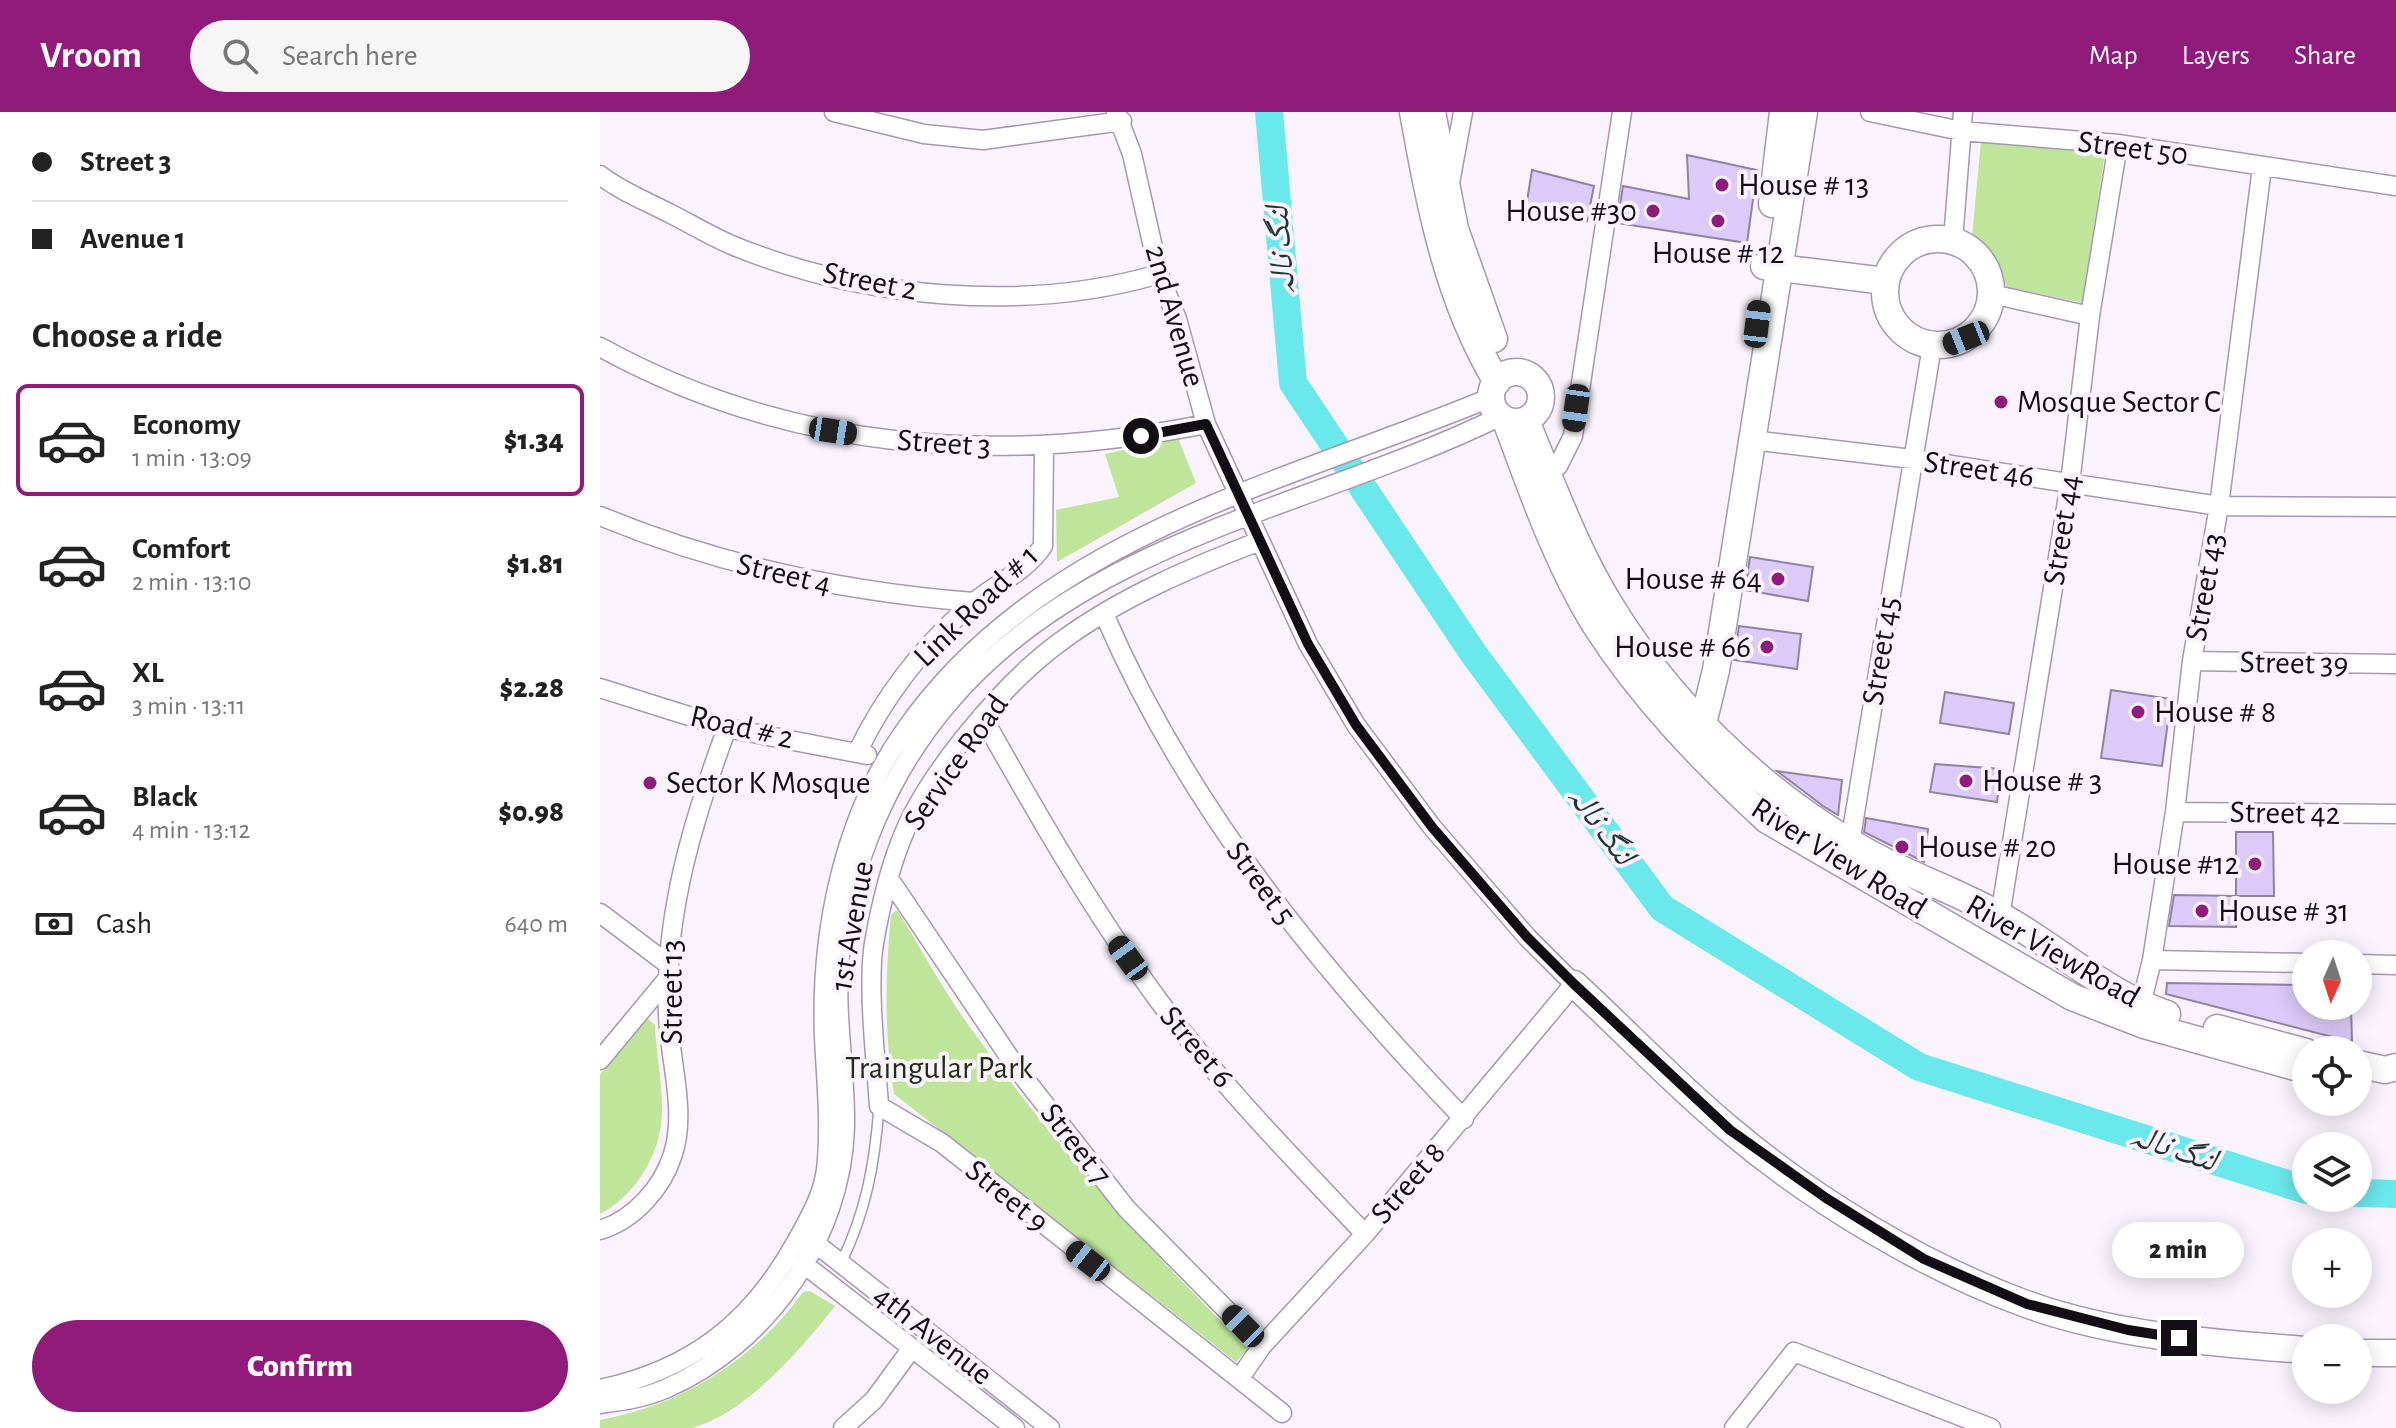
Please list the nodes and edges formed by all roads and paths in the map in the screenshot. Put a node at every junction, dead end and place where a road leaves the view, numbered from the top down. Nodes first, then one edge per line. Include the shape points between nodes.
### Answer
1 (834, 112) edge
2 (1413, 112) edge
3 (1432, 112) edge
4 (1463, 112) edge
5 (1622, 112) edge
6 (1783, 112) edge
7 (1804, 112) edge
8 (1870, 112) edge
9 (1119, 117) edge
10 (1962, 122) edge
11 (2118, 144) junction
12 (2262, 167) junction
13 (600, 175) edge
14 (2396, 186) edge
15 (1448, 194) junction
16 (1953, 241) junction
17 (1771, 267) junction
18 (1159, 274) junction
19 (1885, 281) junction
20 (1992, 294) junction
21 (2090, 316) junction
22 (1932, 346) junction
23 (600, 347) edge
24 (1499, 405) junction
25 (1206, 424) junction
26 (1752, 440) junction
27 (1044, 447) junction
28 (1912, 459) junction
29 (1547, 473) junction
30 (2070, 483) junction
31 (1237, 492) junction
32 (2219, 506) junction
33 (2396, 507) edge
34 (600, 516) edge
35 (1248, 517) junction
36 (1260, 541) junction
37 (974, 602) junction
38 (1105, 616) junction
39 (2192, 661) junction
40 (2396, 664) edge
41 (600, 688) edge
42 (982, 716) junction
43 (727, 728) junction
44 (1693, 730) junction
45 (858, 751) junction
46 (884, 762) junction
47 (2175, 812) junction
48 (2396, 814) edge
49 (1850, 843) junction
50 (890, 880) junction
51 (600, 913) edge
52 (2000, 916) junction
53 (2152, 960) junction
54 (2292, 963) edge
55 (2372, 964) edge
56 (2396, 965) edge
57 (669, 971) junction
58 (1574, 984) junction
59 (2141, 1005) junction
60 (2292, 1048) edge
61 (600, 1060) edge
62 (2292, 1066) edge
63 (2372, 1067) edge
64 (2396, 1067) edge
65 (2396, 1083) edge
66 (2372, 1084) edge
67 (879, 1106) junction
68 (1464, 1119) junction
69 (600, 1230) edge
70 (1365, 1234) junction
71 (815, 1243) junction
72 (841, 1263) junction
73 (805, 1265) junction
74 (1262, 1346) junction
75 (912, 1348) junction
76 (2292, 1348) edge
77 (2372, 1353) edge
78 (2396, 1353) edge
79 (1239, 1379) junction
80 (600, 1389) edge
81 (600, 1404) edge
82 (1282, 1413) dead end
83 (843, 1428) edge
84 (1015, 1428) edge
85 (1050, 1428) edge
86 (1734, 1428) edge
87 (1991, 1428) edge

1 - 9 street via 924,134 983,140
2 - 24 street, River View Road via 1440,251
3 - 15 street, River View Road
4 - 15 street
5 - 29 street via 1573,436 1558,466
6 - 17 street
7 - 17 street
8 - 10 street, Street 50
9 - 18 street, 2nd Avenue
10 - 11 street, Street 50
10 - 16 street
11 - 12 street, Street 50
11 - 21 street, Street 44
12 - 14 street, Street 50
12 - 32 street, Street 43
13 - 18 street, Street 2 via 734,246 827,275 919,291 1026,297
15 - 24 street, River View Road via 1486,323
16 - 19 street via 1935,239 1903,251
16 - 20 street via 1981,261
17 - 19 street
17 - 26 street
17 - 44 street
18 - 25 street, 2nd Avenue
19 - 22 street via 1887,308 1900,331
20 - 21 street
20 - 22 street via 1980,326 1950,345
21 - 30 street, Street 44
22 - 28 street, Street 45
23 - 27 street, Street 3 via 750,410 833,431 911,443
24 - 29 street, River View Road
24 - 31 street, 1st Avenue
24 - 35 street, 1st Avenue
24 - 44 street, River View Road via 1542,515 1593,620 1634,681
25 - 27 street, Street 3
25 - 31 street, 2nd Avenue
26 - 28 street, Street 46
26 - 44 street via 1716,670
27 - 37 street, Link Road # 1 via 1043,546 1034,559
28 - 30 street, Street 46
28 - 49 street, Street 45
29 - 44 street, River View Road via 1612,608
30 - 32 street, Street 46
30 - 52 street, Street 44
31 - 35 street, 2nd Avenue
31 - 46 street, 1st Avenue via 1107,554 1024,605 944,681
32 - 33 street, Street 46
32 - 39 street, Street 43
34 - 37 street, Street 4 via 739,566 846,588
35 - 36 street, 2nd Avenue
35 - 71 street, 1st Avenue via 1188,540 1051,612 996,654 950,700 902,766 868,839 840,954 837,1009 845,1130 835,1195
36 - 38 street, Service Road via 1147,591
36 - 58 street, 2nd Avenue via 1308,644 1356,725 1432,827
37 - 45 street, Link Road # 1 via 926,648 891,693
38 - 42 street, Service Road via 1051,649
38 - 68 street, Street 5 via 1129,672 1244,861 1329,972
39 - 40 street, Street 39
39 - 47 street, Street 43
41 - 43 street, Road # 2
42 - 50 street, Service Road via 902,836
42 - 70 street, Street 6 via 1052,842 1161,1003
43 - 45 street, Road # 2
43 - 57 street, Street 13 via 683,864
44 - 49 street, River ViewRoad
44 - 62 street, River View Road via 1767,820 2072,997 2144,1025
45 - 46 street, Road # 2
46 - 80 street, 1st Avenue via 842,865 830,928 824,1034 829,1122 826,1173 815,1211 774,1282 746,1316 672,1366
47 - 48 street, Street 42
47 - 53 street, Street 43
49 - 52 street, River ViewRoad
50 - 67 street, Service Road via 874,945
50 - 74 street, Street 7 via 1018,1070 1126,1208
51 - 57 street
52 - 59 street, River ViewRoad
53 - 54 street
53 - 59 street, Street 43
55 - 56 street
57 - 61 street
57 - 69 street, Street 13 via 667,1013 678,1119 674,1152 662,1180 639,1207
58 - 68 street, Street 8
58 - 76 street via 1730,1130 1924,1259 2027,1304 2128,1330
59 - 60 street, River ViewRoad
63 - 64 street
65 - 66 street
67 - 72 lane, Service Road via 869,1190
67 - 79 street, Street 9 via 942,1143
68 - 70 street, Street 8
70 - 74 street, Street 8
71 - 72 street, 4th Avenue
71 - 73 street, 1st Avenue
72 - 85 street, 4th Avenue
73 - 75 street, 4th Avenue
73 - 81 street, 1st Avenue via 771,1313 708,1365 664,1390
74 - 79 street, Street 8
75 - 83 street via 874,1400
75 - 84 street, 4th Avenue
77 - 78 street
79 - 82 street, Street 9
86 - 87 street via 1794,1352

